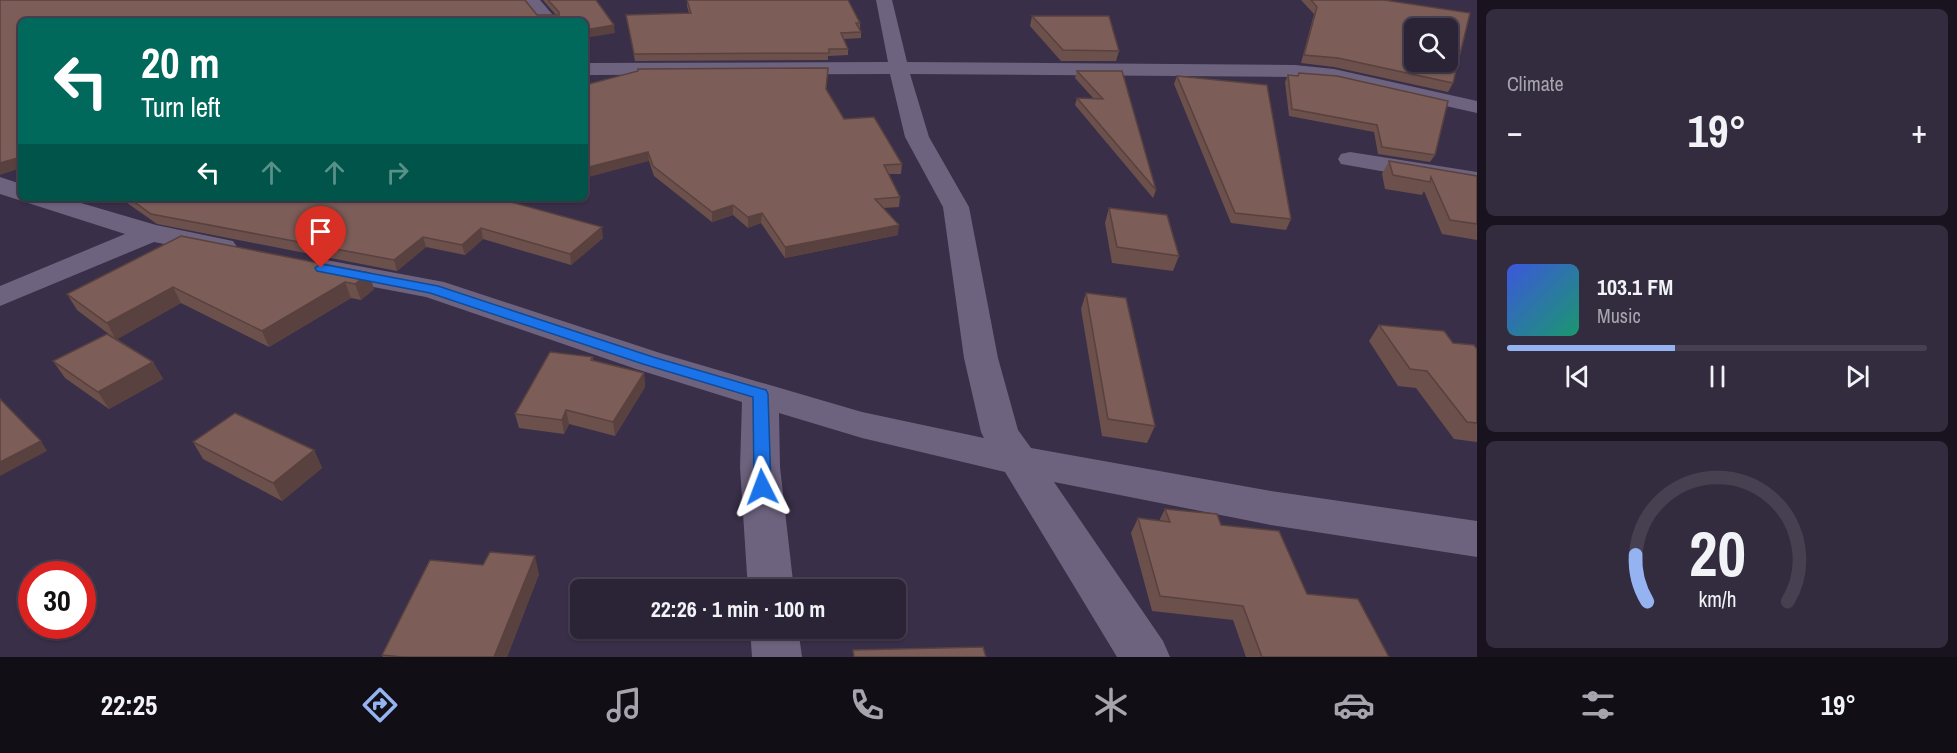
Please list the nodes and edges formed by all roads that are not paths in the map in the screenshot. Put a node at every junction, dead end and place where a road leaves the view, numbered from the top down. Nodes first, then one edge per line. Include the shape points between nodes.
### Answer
1 (531, 0) edge
2 (884, 0) edge
3 (546, 18) edge
4 (588, 69) edge
5 (899, 69) junction
6 (1477, 107) edge
7 (1350, 159) dead end
8 (1477, 180) edge
9 (0, 185) edge
10 (18, 190) edge
11 (54, 201) edge
12 (151, 233) junction
13 (254, 254) edge
14 (299, 264) edge
15 (0, 297) edge
16 (760, 394) junction
17 (1018, 460) junction
18 (1477, 539) edge
19 (770, 579) edge
20 (775, 639) edge
21 (777, 657) edge
22 (1145, 657) edge

1 - 3 street
2 - 5 street
4 - 5 street
5 - 6 street via 1315,72
5 - 17 street via 917,137 956,207 992,403 1000,432
7 - 8 street
9 - 10 street
11 - 12 street
12 - 13 street
12 - 15 street
14 - 16 street via 433,289
16 - 17 street via 862,425
16 - 19 street via 760,467
17 - 18 street via 1272,508
17 - 22 street
20 - 21 street

